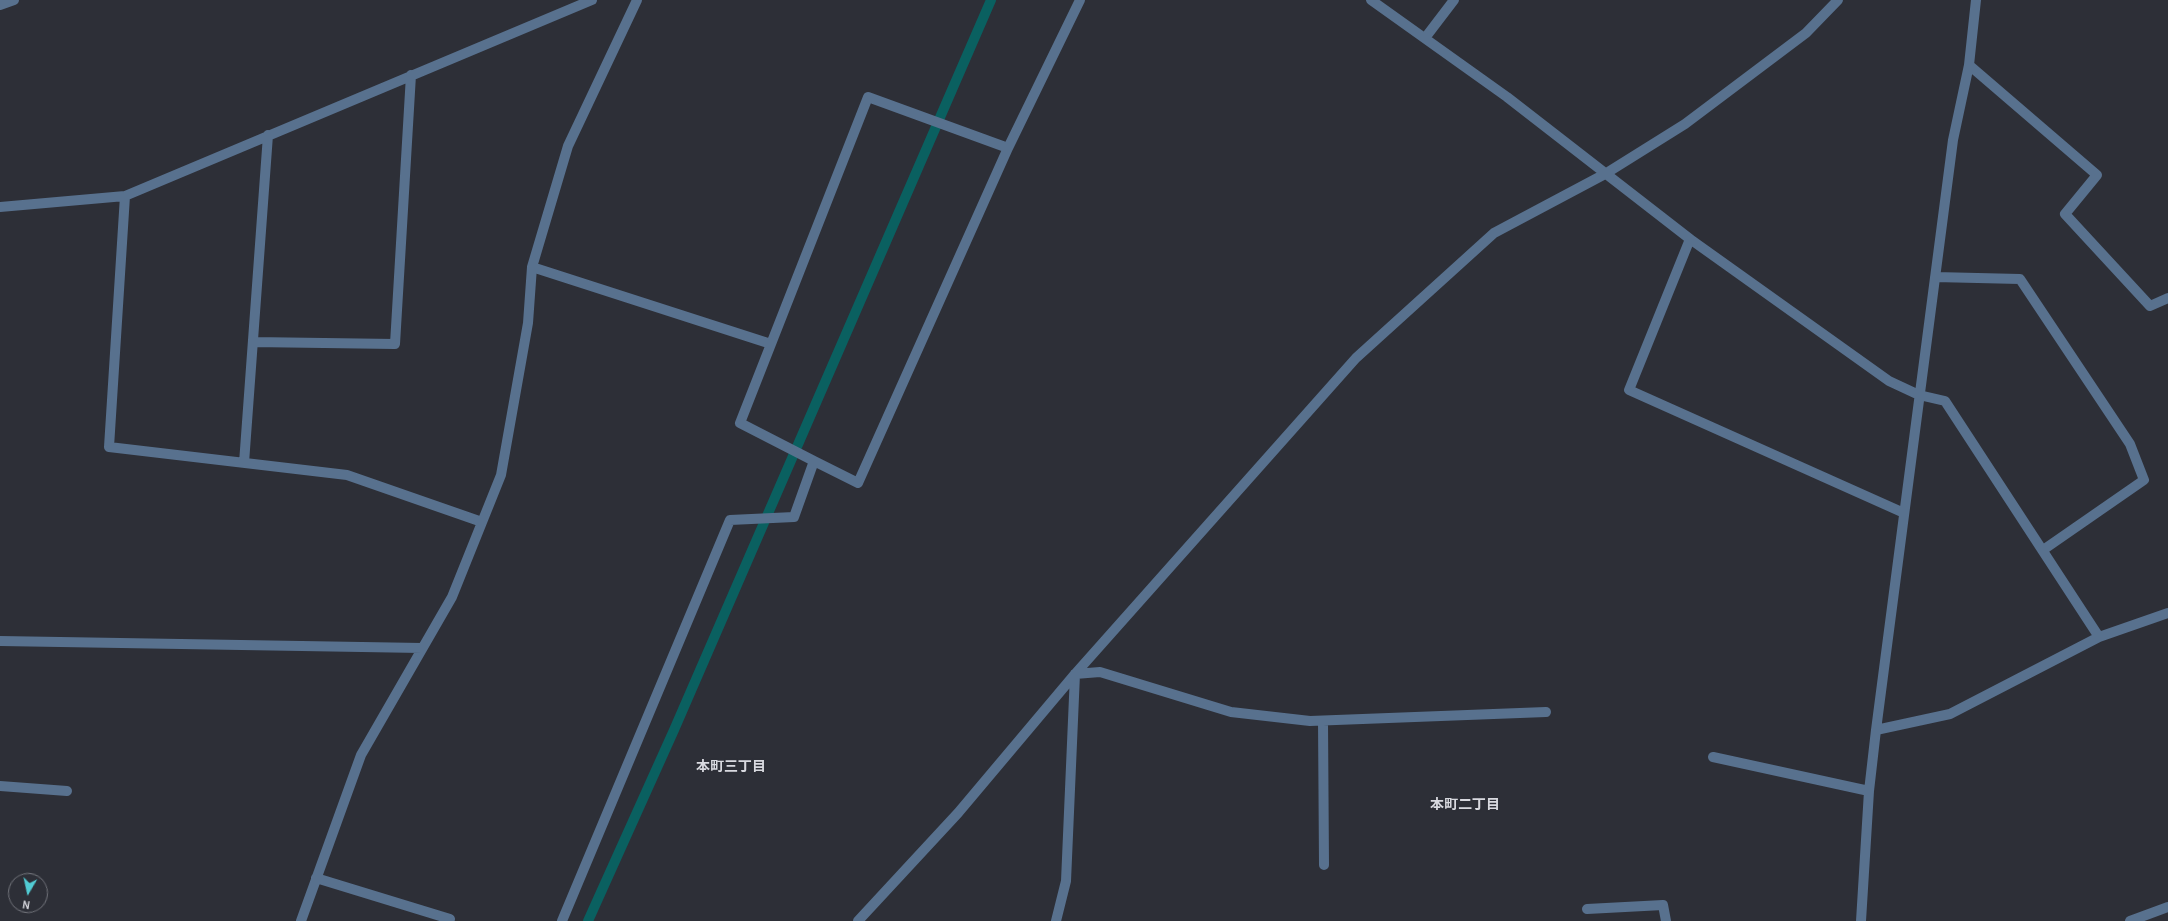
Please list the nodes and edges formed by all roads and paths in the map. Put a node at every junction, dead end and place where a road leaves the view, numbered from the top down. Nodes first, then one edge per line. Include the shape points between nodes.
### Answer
1 (14, 0) edge
2 (592, 0) edge
3 (638, 0) edge
4 (1080, 0) edge
5 (1371, 0) edge
6 (1454, 0) edge
7 (1838, 0) edge
8 (1976, 0) edge
9 (0, 5) edge
10 (1425, 38) junction
11 (1969, 66) junction
12 (411, 75) junction
13 (268, 135) junction
14 (1008, 148) junction
15 (1605, 174) junction
16 (125, 196) junction
17 (0, 207) edge
18 (1690, 239) junction
19 (532, 267) junction
20 (1935, 277) junction
21 (2168, 298) edge
22 (253, 342) junction
23 (771, 344) junction
24 (1919, 395) junction
25 (814, 461) junction
26 (244, 463) junction
27 (1904, 513) junction
28 (482, 522) junction
29 (2043, 550) junction
30 (2168, 613) edge
31 (2099, 637) junction
32 (0, 641) edge
33 (422, 648) junction
34 (1075, 674) junction
35 (1546, 712) dead end
36 (1323, 721) junction
37 (1876, 730) junction
38 (1713, 757) dead end
39 (0, 786) edge
40 (67, 791) dead end
41 (1869, 791) junction
42 (1324, 865) dead end
43 (316, 878) junction
44 (871, 907) junction
45 (2168, 907) edge
46 (1587, 909) dead end
47 (450, 918) dead end
48 (301, 921) edge
49 (562, 921) edge
50 (858, 921) edge
51 (864, 921) edge
52 (1056, 921) edge
53 (1666, 921) edge
54 (1861, 921) edge
55 (2130, 921) edge

1 - 9 street
2 - 12 street
3 - 19 street via 568,146
4 - 14 street
5 - 10 street
6 - 10 street
7 - 15 street via 1806,33 1685,124
8 - 11 street
10 - 15 street via 1507,96
11 - 20 street via 1953,140
11 - 21 street via 2098,175 2065,214 2150,306
12 - 13 street
12 - 22 street via 395,344
13 - 16 street
13 - 22 street
14 - 23 street via 868,98
14 - 25 street via 858,483
15 - 18 street
15 - 34 street via 1494,233 1356,358
16 - 17 street
16 - 26 street via 109,447
18 - 24 street via 1889,381
18 - 27 street via 1629,390
19 - 23 street
19 - 28 street via 528,323 501,475
20 - 24 street
20 - 29 street via 2020,279 2130,444 2144,480
22 - 26 street
23 - 25 street via 740,423
24 - 27 street
24 - 29 street via 1945,402
25 - 49 street via 794,517 730,520
26 - 28 street via 347,475
27 - 37 street
28 - 33 street via 452,598
29 - 31 street
30 - 31 street
31 - 37 street via 1950,714
32 - 33 street
33 - 43 street via 361,755
34 - 36 street via 1100,672 1231,712
34 - 44 street via 958,813
34 - 52 street via 1066,880
35 - 36 street
36 - 42 street
37 - 41 street
38 - 41 street
39 - 40 street
41 - 54 street
43 - 47 street
43 - 48 street
44 - 50 street
44 - 51 street
45 - 55 street
46 - 53 street via 1663,905

